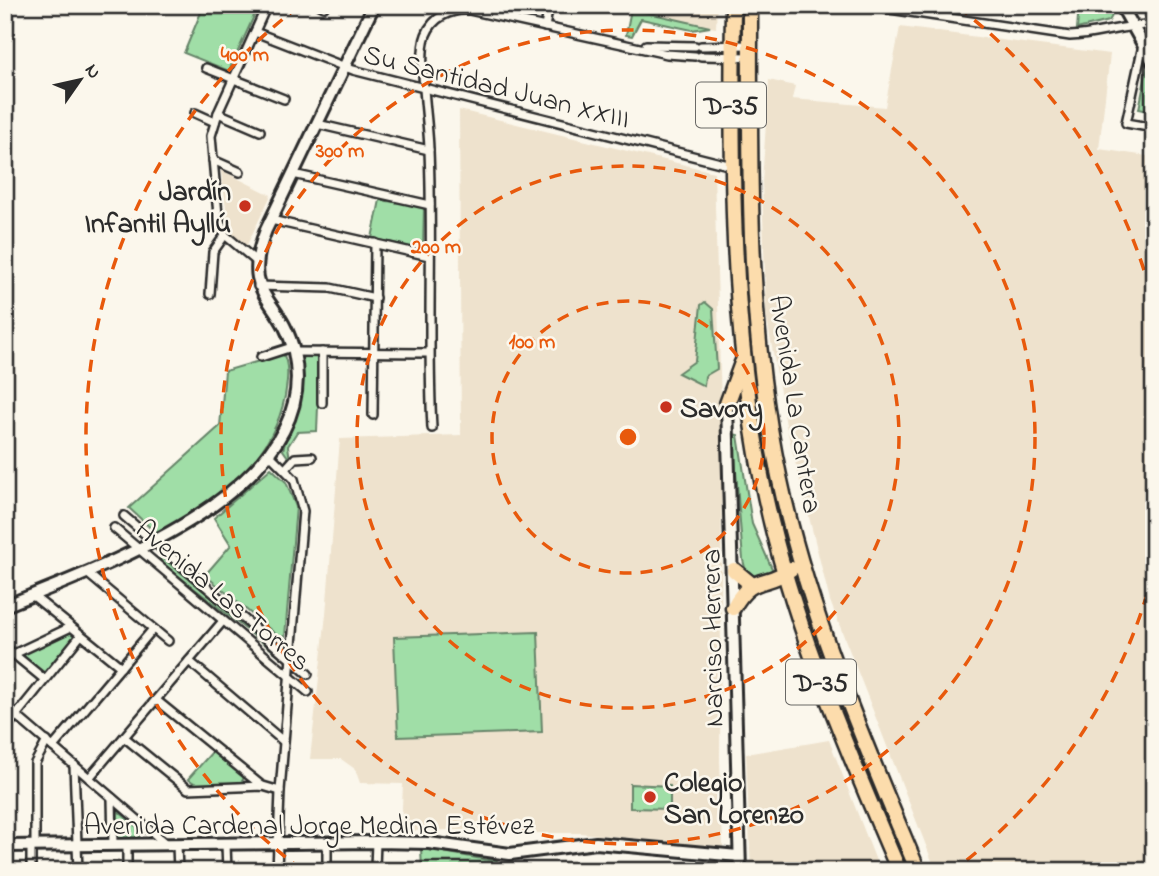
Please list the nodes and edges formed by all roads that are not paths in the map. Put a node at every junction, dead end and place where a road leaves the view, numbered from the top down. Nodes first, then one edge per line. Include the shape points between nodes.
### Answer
1 (267, 5) edge
2 (374, 5) edge
3 (549, 5) edge
4 (733, 5) edge
5 (750, 5) edge
6 (842, 5) edge
7 (1121, 5) edge
8 (454, 8) edge
9 (1132, 25) junction
10 (1154, 25) edge
11 (545, 27) junction
12 (255, 32) junction
13 (635, 45) junction
14 (1143, 45) junction
15 (732, 50) junction
16 (750, 51) junction
17 (1154, 64) edge
18 (206, 68) dead end
19 (344, 68) junction
20 (233, 79) junction
21 (425, 90) junction
22 (284, 99) dead end
23 (195, 113) dead end
24 (218, 113) junction
25 (215, 122) junction
26 (317, 124) junction
27 (1154, 128) edge
28 (260, 131) dead end
29 (429, 150) junction
30 (213, 160) junction
31 (732, 166) junction
32 (240, 173) dead end
33 (293, 174) junction
34 (430, 205) junction
35 (271, 220) junction
36 (225, 235) junction
37 (375, 243) junction
38 (429, 256) junction
39 (256, 261) junction
40 (258, 286) junction
41 (210, 294) dead end
42 (375, 298) junction
43 (293, 350) junction
44 (322, 352) junction
45 (375, 352) junction
46 (428, 353) junction
47 (261, 357) dead end
48 (744, 358) junction
49 (748, 392) junction
50 (765, 396) junction
51 (322, 403) dead end
52 (727, 404) junction
53 (373, 415) dead end
54 (432, 428) dead end
55 (269, 454) junction
56 (312, 457) dead end
57 (286, 468) junction
58 (124, 516) dead end
59 (114, 528) dead end
60 (156, 542) junction
61 (140, 551) junction
62 (801, 562) junction
63 (734, 570) junction
64 (87, 573) junction
65 (786, 573) junction
66 (751, 584) junction
67 (32, 595) junction
68 (5, 606) edge
69 (733, 608) junction
70 (223, 621) junction
71 (71, 626) junction
72 (153, 629) junction
73 (81, 635) junction
74 (168, 641) dead end
75 (5, 647) edge
76 (13, 654) junction
77 (289, 657) junction
78 (189, 661) junction
79 (121, 667) junction
80 (308, 674) dead end
81 (288, 676) junction
82 (44, 679) junction
83 (308, 692) dead end
84 (156, 700) junction
85 (5, 706) edge
86 (16, 715) junction
87 (5, 729) edge
88 (124, 737) junction
89 (283, 741) junction
90 (50, 744) junction
91 (74, 765) junction
92 (89, 778) junction
93 (263, 786) junction
94 (280, 791) junction
95 (112, 798) junction
96 (327, 842) junction
97 (376, 842) junction
98 (277, 844) junction
99 (77, 845) junction
100 (113, 845) junction
101 (127, 845) junction
102 (172, 845) junction
103 (226, 845) junction
104 (5, 846) edge
105 (33, 846) junction
106 (738, 856) junction
107 (375, 868) dead end
108 (31, 871) edge
109 (78, 871) edge
110 (127, 871) edge
111 (178, 871) edge
112 (228, 871) edge
113 (277, 871) edge
114 (327, 871) edge
115 (740, 871) edge
116 (899, 871) edge
117 (918, 871) edge

1 - 12 street
2 - 19 street
3 - 11 street
4 - 15 highway, Avenida La Cantera / D-35
5 - 16 highway, Avenida La Cantera / D-35
6 - 9 street via 1070,36
7 - 9 street
8 - 11 street
8 - 21 street via 426,34
9 - 10 street
9 - 14 street
11 - 13 street
12 - 19 street, Su Santidad Juan XXIII
12 - 20 street
13 - 15 street
13 - 15 street via 698,56
14 - 17 street
14 - 27 street via 1126,123
15 - 16 street
15 - 16 street
15 - 31 highway, Avenida La Cantera / D-35
16 - 50 highway, Avenida La Cantera / D-35 via 752,244
18 - 20 street
19 - 21 street, Su Santidad Juan XXIII
19 - 26 street
20 - 22 street
20 - 24 street
21 - 29 street
21 - 31 street, Su Santidad Juan XXIII
23 - 25 street
24 - 25 street
24 - 28 street
25 - 30 street
26 - 29 street
26 - 33 street
29 - 34 street
30 - 32 street
30 - 36 street via 218,215
31 - 48 highway, Avenida La Cantera / D-35
33 - 34 street
33 - 35 street
34 - 38 street
35 - 37 street
35 - 39 street
36 - 39 street
36 - 41 street via 213,251
37 - 38 street
37 - 42 street
38 - 46 street
39 - 40 street
40 - 42 street via 330,288
40 - 43 street
42 - 45 street
43 - 44 street
43 - 47 street
43 - 55 street via 296,392
44 - 45 street
44 - 51 street
45 - 46 street
45 - 53 street
46 - 54 street
48 - 49 highway, Avenida La Cantera / D-35
48 - 52 highway
49 - 50 highway
49 - 52 highway
49 - 65 highway, Avenida La Cantera / D-35 via 762,482
50 - 62 highway, Avenida La Cantera / D-35
52 - 63 street, Narciso Herrera
55 - 57 street
55 - 60 street via 218,502
56 - 57 street via 295,458
57 - 77 street via 297,485 303,511
58 - 60 street, Avenida Las Torres
59 - 61 street, Avenida Las Torres
60 - 61 street
60 - 77 street, Avenida Las Torres
61 - 64 street
61 - 70 street, Avenida Las Torres
62 - 65 highway
62 - 117 highway, Avenida La Cantera / D-35 via 848,701
63 - 66 highway
63 - 69 street, Narciso Herrera
64 - 67 street
64 - 72 street
65 - 66 highway
65 - 116 highway, Avenida La Cantera / D-35 via 833,713
66 - 69 highway
67 - 68 street
67 - 71 street
69 - 106 street, Narciso Herrera
70 - 78 street
70 - 81 street, Avenida Las Torres
71 - 73 street
71 - 76 street
72 - 74 street
72 - 79 street
73 - 79 street
73 - 82 street
75 - 76 street
76 - 82 street
77 - 80 street, Avenida Las Torres
77 - 81 street
78 - 84 street
78 - 89 street
79 - 90 street
81 - 83 street, Avenida Las Torres
81 - 89 street
82 - 86 street
84 - 88 street
84 - 93 street
85 - 86 street
86 - 87 street
86 - 90 street
88 - 92 street
88 - 93 street via 188,789
89 - 94 street
90 - 91 street
90 - 105 street via 35,763
91 - 92 street
91 - 99 street
92 - 95 street
93 - 94 street
94 - 98 street
95 - 100 street
95 - 102 street
96 - 97 street, Avenida Cardenal Jorge Medina Estévez
96 - 98 street, Avenida Cardenal Jorge Medina Estévez
96 - 114 street
97 - 106 street, Avenida Cardenal Jorge Medina Estévez via 429,843 502,853 596,843
97 - 107 street
98 - 103 street, Avenida Cardenal Jorge Medina Estévez
98 - 113 street
99 - 100 street, Avenida Cardenal Jorge Medina Estévez
99 - 105 street, Avenida Cardenal Jorge Medina Estévez
99 - 109 street
100 - 101 street, Avenida Cardenal Jorge Medina Estévez
101 - 102 street, Avenida Cardenal Jorge Medina Estévez
101 - 110 street
102 - 103 street, Avenida Cardenal Jorge Medina Estévez
102 - 111 street
103 - 112 street
104 - 105 street, Avenida Cardenal Jorge Medina Estévez
105 - 108 street
106 - 115 street, Narciso Herrera

